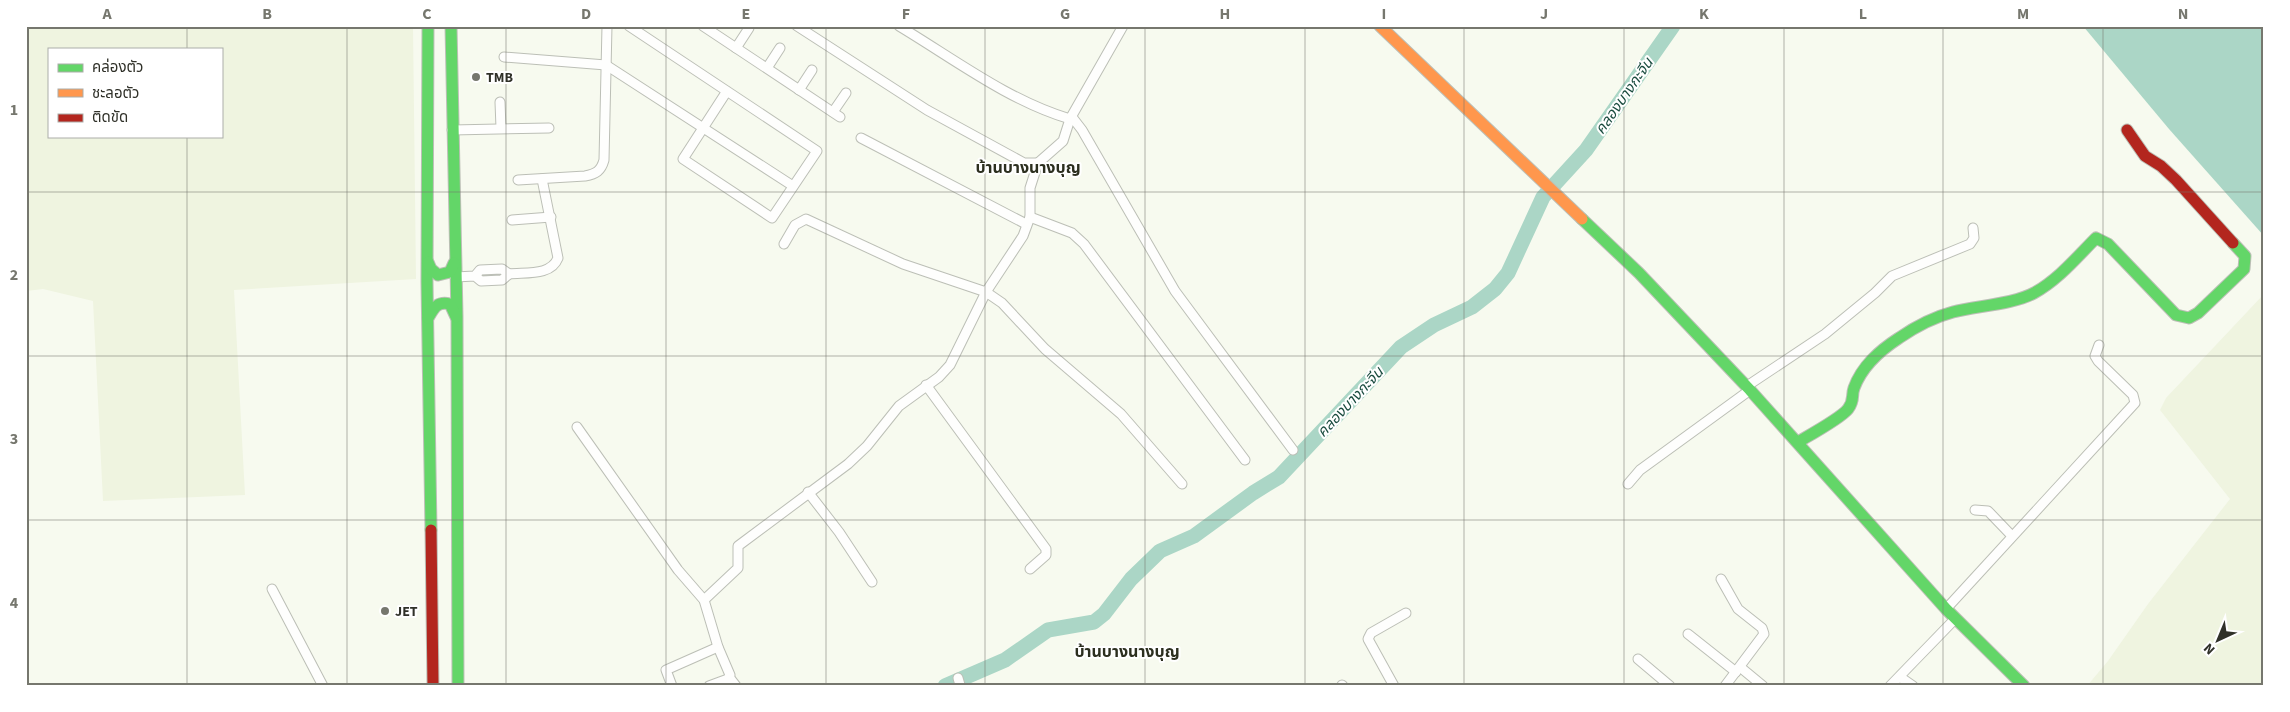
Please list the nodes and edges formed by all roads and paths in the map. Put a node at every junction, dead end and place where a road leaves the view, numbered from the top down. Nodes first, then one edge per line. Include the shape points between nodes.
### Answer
1 (428, 26) edge
2 (451, 26) edge
3 (607, 26) edge
4 (629, 26) edge
5 (703, 26) edge
6 (797, 26) edge
7 (899, 26) edge
8 (1124, 26) edge
9 (1380, 26) edge
10 (749, 28) dead end
11 (736, 48) junction
12 (780, 48) dead end
13 (504, 57) dead end
14 (606, 65) junction
15 (767, 68) junction
16 (812, 70) dead end
17 (799, 90) junction
18 (727, 91) junction
19 (846, 93) dead end
20 (500, 102) dead end
21 (1071, 118) junction
22 (703, 127) junction
23 (500, 128) junction
24 (549, 128) dead end
25 (452, 130) junction
26 (2127, 130) dead end
27 (861, 138) dead end
28 (1038, 163) junction
29 (542, 179) junction
30 (518, 180) dead end
31 (793, 186) junction
32 (551, 217) junction
33 (512, 220) dead end
34 (1028, 221) junction
35 (1973, 228) dead end
36 (784, 244) dead end
37 (428, 262) junction
38 (454, 263) junction
39 (455, 277) junction
40 (986, 292) junction
41 (457, 317) junction
42 (428, 318) junction
43 (2098, 345) dead end
44 (926, 385) junction
45 (1749, 388) junction
46 (577, 427) dead end
47 (1798, 442) junction
48 (1293, 450) dead end
49 (1245, 460) dead end
50 (1182, 484) dead end
51 (1628, 484) dead end
52 (808, 492) junction
53 (1975, 510) dead end
54 (2012, 536) junction
55 (1030, 569) dead end
56 (1721, 579) dead end
57 (872, 582) dead end
58 (272, 589) dead end
59 (704, 600) junction
60 (1946, 609) junction
61 (1406, 613) dead end
62 (1955, 618) junction
63 (1688, 634) dead end
64 (718, 647) junction
65 (1638, 659) dead end
66 (1738, 669) junction
67 (1900, 676) junction
68 (729, 678) junction
69 (323, 686) edge
70 (433, 686) edge
71 (458, 686) edge
72 (672, 686) edge
73 (709, 686) edge
74 (736, 686) edge
75 (1394, 686) edge
76 (1670, 686) edge
77 (1725, 686) edge
78 (1763, 686) edge
79 (1890, 686) edge
80 (1913, 686) edge
81 (2024, 686) edge

1 - 37 street
2 - 25 street
3 - 14 street
4 - 18 street
5 - 11 street
6 - 28 street via 927,110 1024,162
7 - 21 street via 1015,96 1046,112
8 - 21 street
9 - 45 street via 1639,273
10 - 11 street
11 - 15 street
12 - 15 street
13 - 14 street
14 - 22 street
14 - 29 street via 602,168 585,176
15 - 17 street
16 - 17 street
17 - 19 street via 836,114
18 - 22 street
18 - 31 street via 817,151
20 - 23 street
21 - 28 street via 1063,141
21 - 48 street via 1082,130 1175,291
22 - 31 street
22 - 31 street via 683,160 772,218
23 - 24 street
23 - 25 street
25 - 38 street
26 - 47 street via 2145,156 2176,180 2242,252 2246,262 2244,269 2198,313 2189,318 2176,316 2108,244 2096,238 2055,278 2033,294 1952,312 1899,338 1864,368 1853,390 1854,400 1848,411
27 - 34 street
28 - 34 street via 1030,188
29 - 30 street
29 - 32 street
32 - 33 street
32 - 39 street via 558,253 554,267 547,271 509,274 502,269 480,270 475,276
34 - 40 street via 1023,236
34 - 49 street via 1072,234 1084,244
35 - 45 street via 1974,238 1970,244 1892,276 1825,334
36 - 40 street via 795,225 806,219 903,264
37 - 38 street via 438,275 447,274
37 - 42 street
38 - 39 street
39 - 41 street
40 - 44 street via 950,365
40 - 50 street via 1002,303 1045,349 1121,414
41 - 42 street via 450,304 441,302
41 - 71 street
42 - 70 street
43 - 54 street via 2095,356 2098,361 2133,395 2135,403
44 - 52 street via 899,406 848,464
44 - 55 street via 1046,549 1046,555
45 - 47 street
45 - 51 street via 1640,470
46 - 59 street via 678,570
47 - 60 street
52 - 57 street
52 - 59 street via 738,546 738,568
53 - 54 street via 1988,511
54 - 60 street
56 - 66 street via 1738,609 1762,628 1764,634
58 - 69 street
59 - 64 street
60 - 62 street
61 - 75 street via 1371,633 1368,639
62 - 67 street
62 - 81 street
63 - 66 street
64 - 68 street
64 - 72 street via 666,670
65 - 76 street
66 - 77 street
66 - 78 street
67 - 79 street
67 - 80 street
68 - 73 street
68 - 74 street

